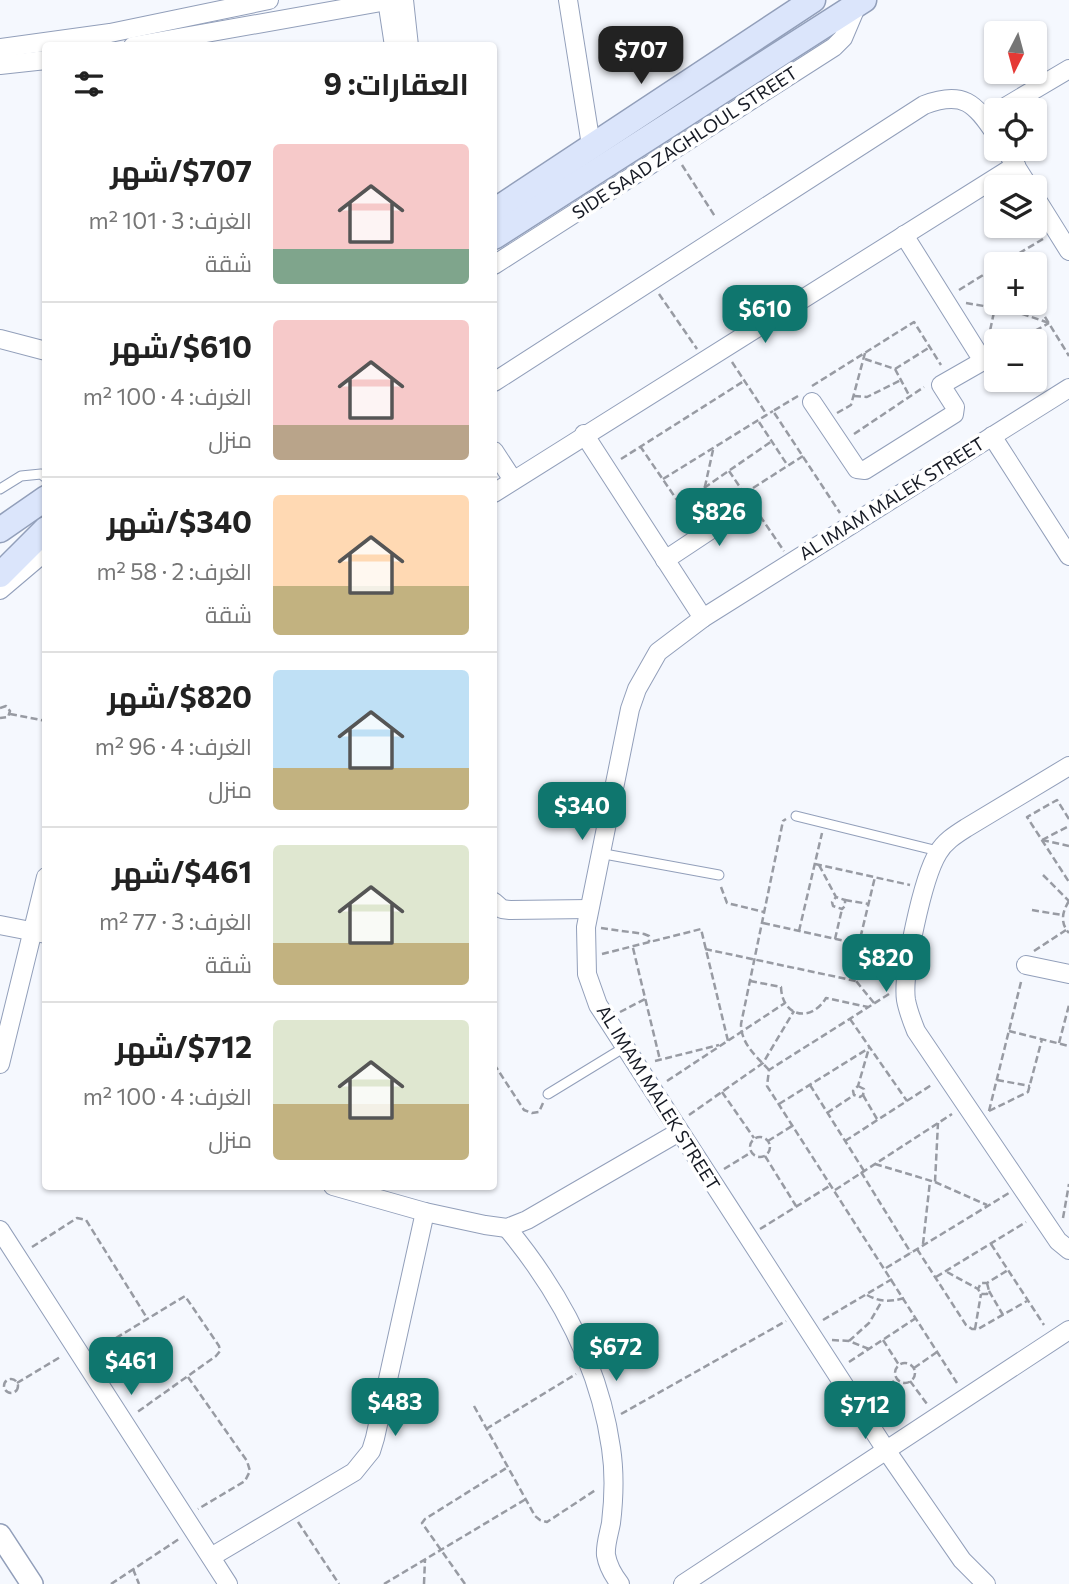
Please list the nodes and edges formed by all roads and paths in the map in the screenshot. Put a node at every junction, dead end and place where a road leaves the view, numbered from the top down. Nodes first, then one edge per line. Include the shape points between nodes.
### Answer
1 (269, 0) edge
2 (387, 0) edge
3 (404, 0) edge
4 (568, 0) edge
5 (813, 0) edge
6 (861, 2) edge
7 (232, 4) edge
8 (42, 42) edge
9 (44, 42) edge
10 (155, 42) edge
11 (393, 42) edge
12 (409, 42) edge
13 (0, 48) edge
14 (42, 60) edge
15 (0, 65) edge
16 (1069, 69) edge
17 (1021, 98) edge
18 (984, 109) edge
19 (591, 145) junction
20 (673, 150) junction
21 (1013, 161) edge
22 (1016, 165) junction
23 (1022, 175) edge
24 (497, 209) edge
25 (1047, 216) edge
26 (1056, 231) junction
27 (726, 233) junction
28 (497, 235) edge
29 (904, 235) junction
30 (1069, 251) edge
31 (1022, 252) edge
32 (497, 263) edge
33 (984, 274) edge
34 (650, 281) junction
35 (944, 299) junction
36 (993, 315) edge
37 (1028, 315) edge
38 (1044, 315) edge
39 (1049, 323) junction
40 (1038, 329) edge
41 (0, 339) edge
42 (0, 347) edge
43 (930, 347) junction
44 (723, 349) junction
45 (42, 350) edge
46 (865, 353) junction
47 (1069, 356) edge
48 (42, 357) edge
49 (864, 359) junction
50 (704, 360) junction
51 (983, 361) junction
52 (895, 369) junction
53 (497, 380) edge
54 (901, 380) junction
55 (744, 381) junction
56 (946, 382) junction
57 (1069, 388) edge
58 (854, 396) junction
59 (910, 397) junction
60 (812, 402) dead end
61 (773, 411) junction
62 (766, 415) junction
63 (758, 420) junction
64 (824, 420) junction
65 (584, 434) junction
66 (992, 436) junction
67 (772, 441) junction
68 (840, 444) junction
69 (640, 446) junction
70 (713, 448) junction
71 (497, 456) edge
72 (803, 456) junction
73 (788, 466) junction
74 (606, 468) junction
75 (42, 475) edge
76 (663, 479) junction
77 (513, 480) junction
78 (704, 488) junction
79 (0, 489) edge
80 (497, 491) edge
81 (748, 498) joint
82 (42, 501) edge
83 (849, 526) junction
84 (0, 530) edge
85 (42, 549) edge
86 (42, 550) edge
87 (1069, 556) edge
88 (665, 560) junction
89 (0, 575) edge
90 (0, 590) edge
91 (703, 618) junction
92 (0, 708) edge
93 (10, 714) junction
94 (0, 718) edge
95 (42, 720) edge
96 (1069, 766) edge
97 (796, 816) joint
98 (1069, 819) edge
99 (824, 823) junction
100 (1069, 826) edge
101 (1042, 840) junction
102 (1069, 846) edge
103 (938, 851) junction
104 (599, 853) junction
105 (817, 865) junction
106 (719, 875) joint
107 (1043, 875) dead end
108 (875, 877) junction
109 (1069, 882) edge
110 (924, 888) junction
111 (836, 897) junction
112 (845, 900) junction
113 (1069, 901) edge
114 (869, 904) junction
115 (497, 905) edge
116 (842, 909) junction
117 (1032, 910) dead end
118 (765, 912) junction
119 (42, 914) edge
120 (1062, 915) junction
121 (587, 918) junction
122 (763, 923) junction
123 (0, 925) edge
124 (799, 931) junction
125 (1068, 932) edge
126 (40, 933) edge
127 (835, 939) junction
128 (649, 942) junction
129 (859, 944) junction
130 (633, 947) junction
131 (705, 949) junction
132 (585, 958) junction
133 (755, 959) junction
134 (1026, 965) junction
135 (1069, 974) edge
136 (750, 981) junction
137 (856, 981) junction
138 (905, 983) junction
139 (645, 999) junction
140 (785, 1003) junction
141 (874, 1003) junction
142 (1069, 1005) edge
143 (869, 1007) junction
144 (794, 1011) junction
145 (607, 1018) junction
146 (850, 1019) junction
147 (1009, 1031) junction
148 (741, 1032) junction
149 (1042, 1039) junction
150 (728, 1041) junction
151 (1059, 1044) junction
152 (723, 1045) junction
153 (1069, 1046) edge
154 (625, 1047) junction
155 (869, 1048) junction
156 (660, 1060) junction
157 (762, 1063) junction
158 (0, 1064) edge
159 (637, 1066) junction
160 (497, 1069) edge
161 (769, 1070) junction
162 (946, 1076) junction
163 (997, 1080) junction
164 (810, 1085) junction
165 (858, 1086) junction
166 (1030, 1086) junction
167 (653, 1090) junction
168 (722, 1091) junction
169 (548, 1094) joint
170 (853, 1095) junction
171 (863, 1095) junction
172 (906, 1101) junction
173 (779, 1104) junction
174 (966, 1105) junction
175 (827, 1113) junction
176 (878, 1120) junction
177 (938, 1123) junction
178 (793, 1126) junction
179 (677, 1128) junction
180 (754, 1138) junction
181 (768, 1141) junction
182 (845, 1141) junction
183 (750, 1153) junction
184 (765, 1156) junction
185 (875, 1163) junction
186 (863, 1172) junction
187 (709, 1178) junction
188 (930, 1181) junction
189 (935, 1182) junction
190 (1069, 1184) edge
191 (831, 1185) junction
192 (1021, 1186) junction
193 (346, 1190) edge
194 (835, 1190) junction
195 (988, 1205) junction
196 (796, 1206) junction
197 (425, 1213) junction
198 (1040, 1214) junction
199 (506, 1228) junction
200 (0, 1230) edge
201 (747, 1237) junction
202 (991, 1244) junction
203 (923, 1245) junction
204 (1064, 1246) edge
205 (917, 1249) junction
206 (911, 1253) junction
207 (17, 1256) junction
208 (885, 1268) junction
209 (1007, 1270) junction
210 (946, 1272) junction
211 (936, 1278) junction
212 (892, 1279) junction
213 (987, 1283) junction
214 (978, 1289) junction
215 (989, 1292) junction
216 (866, 1294) junction
217 (981, 1294) junction
218 (904, 1298) junction
219 (882, 1301) junction
220 (1027, 1301) junction
221 (1003, 1315) junction
222 (147, 1318) junction
223 (916, 1318) junction
224 (807, 1329) junction
225 (975, 1329) junction
226 (1062, 1335) edge
227 (883, 1340) junction
228 (849, 1341) junction
229 (869, 1349) junction
230 (937, 1352) junction
231 (80, 1353) junction
232 (899, 1365) junction
233 (590, 1366) junction
234 (913, 1368) junction
235 (835, 1371) junction
236 (187, 1377) junction
237 (897, 1379) junction
238 (910, 1381) junction
239 (17, 1383) junction
240 (5, 1390) junction
241 (0, 1393) edge
242 (967, 1397) junction
243 (474, 1406) dead end
244 (858, 1406) junction
245 (937, 1417) junction
246 (124, 1422) junction
247 (607, 1423) junction
248 (486, 1429) junction
249 (886, 1450) junction
250 (508, 1467) junction
251 (614, 1478) junction
252 (526, 1499) junction
253 (290, 1510) junction
254 (190, 1523) junction
255 (0, 1535) edge
256 (440, 1550) junction
257 (211, 1557) junction
258 (425, 1559) junction
259 (133, 1569) junction
260 (32, 1584) edge
261 (111, 1584) edge
262 (139, 1584) edge
263 (229, 1584) edge
264 (338, 1584) edge
265 (384, 1584) edge
266 (424, 1584) edge
267 (465, 1584) edge
268 (620, 1584) edge
269 (683, 1584) edge
270 (986, 1584) edge

1 - 7 street
2 - 10 street
2 - 11 street
3 - 12 street
4 - 19 street
5 - 19 main road
6 - 20 street, SIDE SAAD ZAGHLOUL STREET via 834,47
6 - 28 main road
7 - 9 street via 110,33
8 - 13 street
14 - 15 street
16 - 17 street
18 - 27 street via 958,98 924,105
19 - 24 main road
20 - 27 path
20 - 32 street, SIDE SAAD ZAGHLOUL STREET
21 - 22 street
22 - 23 street
22 - 29 street
25 - 26 street
26 - 30 street
26 - 31 path
27 - 34 street
29 - 35 street
29 - 44 street
33 - 35 path
34 - 50 path
34 - 53 street
35 - 51 street
36 - 51 path
37 - 39 path
38 - 39 path
39 - 40 path
39 - 47 path
41 - 45 street
42 - 48 street
43 - 46 path via 914,322
43 - 52 path
43 - 56 path
44 - 50 street
44 - 55 path
46 - 49 path
46 - 61 path
49 - 52 path
49 - 58 path
50 - 65 street
51 - 56 street
52 - 54 path
54 - 58 path via 867,397
54 - 59 path
55 - 62 path
55 - 69 path
56 - 59 path via 928,384
56 - 68 street via 954,414 865,470 857,469
57 - 66 street, AL IMAM MALEK STREET
58 - 64 path via 851,405
59 - 68 path
60 - 64 street
61 - 62 path
61 - 72 path
62 - 63 path
63 - 67 path
63 - 70 path
64 - 68 street
65 - 74 street
65 - 77 street
66 - 83 street, AL IMAM MALEK STREET
66 - 87 street
67 - 73 path
67 - 78 path
69 - 74 path
69 - 76 path
70 - 76 path
70 - 78 path
71 - 77 street
72 - 73 path
72 - 83 path
73 - 81 path
74 - 88 street
75 - 79 lane via 21,477
76 - 78 path via 696,528
77 - 80 street
81 - 88 street
82 - 84 main road
83 - 91 street, AL IMAM MALEK STREET
85 - 89 main road
86 - 90 street
88 - 91 street
91 - 104 street, AL IMAM MALEK STREET via 658,652 637,689
92 - 93 path via 8,708
93 - 94 path
93 - 95 path
96 - 103 street via 965,828
97 - 99 lane
97 - 118 path via 783,821
98 - 101 path via 1056,800 1027,817
99 - 103 lane
99 - 105 path
100 - 101 path
101 - 102 path
101 - 109 path
103 - 110 street
104 - 106 lane
104 - 121 street, AL IMAM MALEK STREET
105 - 108 path
105 - 111 path
105 - 124 path
106 - 118 path via 727,903
107 - 113 path
108 - 110 path
108 - 114 path
110 - 138 street
111 - 112 path
111 - 116 path via 833,906
112 - 114 path
112 - 116 path
113 - 120 path
114 - 129 path
115 - 121 street via 502,909
116 - 127 path
117 - 120 path
118 - 122 path
119 - 126 street
120 - 125 path
121 - 128 path via 644,934
121 - 132 street, AL IMAM MALEK STREET
122 - 124 path
122 - 133 path
123 - 126 street
124 - 127 path
125 - 134 path via 1030,954
126 - 158 street
127 - 129 path
128 - 130 path
128 - 131 path via 701,929
129 - 137 path via 853,968
130 - 132 path
130 - 139 path
131 - 133 path
131 - 150 path
132 - 145 street, AL IMAM MALEK STREET via 592,990
133 - 136 path
133 - 137 path
134 - 135 street
134 - 147 path
136 - 140 path via 781,986
136 - 148 path
137 - 141 path
138 - 141 path
138 - 162 street via 916,1031
139 - 145 path
139 - 156 path
140 - 144 path
140 - 148 path
141 - 143 path
142 - 151 path
143 - 144 path via 826,998 813,1012
143 - 146 path
144 - 157 path
145 - 154 street, AL IMAM MALEK STREET
146 - 155 path
146 - 161 path
147 - 149 path
147 - 163 path
148 - 150 path
148 - 157 path
149 - 151 path
149 - 166 path
150 - 152 path
151 - 153 path
152 - 156 path
152 - 167 path
154 - 159 street, AL IMAM MALEK STREET
154 - 169 lane
155 - 164 path
155 - 165 path
155 - 172 path
156 - 159 path
157 - 161 path
157 - 168 path
159 - 167 street, AL IMAM MALEK STREET
160 - 169 path via 524,1110 539,1112
161 - 173 path via 767,1086
162 - 172 path
162 - 174 street
163 - 166 path
163 - 166 path via 989,1111 1028,1092
164 - 173 path
164 - 175 path
165 - 170 path
165 - 171 path via 864,1089
167 - 179 street, AL IMAM MALEK STREET
168 - 179 path
168 - 180 path
170 - 171 path
170 - 175 path
171 - 176 path
172 - 176 path
173 - 178 path
174 - 177 path
174 - 192 street
175 - 182 path
176 - 182 path
177 - 185 path
177 - 189 path
178 - 181 path
178 - 191 path
179 - 187 street, AL IMAM MALEK STREET
179 - 199 street via 527,1220
180 - 181 path
180 - 183 path
181 - 184 path via 770,1149
182 - 186 path
183 - 184 path
183 - 187 path
184 - 196 path
185 - 186 path
185 - 188 path
186 - 194 path
186 - 206 path
187 - 201 street, AL IMAM MALEK STREET
188 - 189 path
188 - 203 path
189 - 195 path
190 - 204 path
191 - 194 path
191 - 196 path
192 - 195 path
192 - 198 street
193 - 197 street
194 - 208 path
195 - 203 path
196 - 201 path
197 - 199 street
197 - 253 street via 371,1451 354,1472
198 - 202 path
198 - 204 street
199 - 233 street via 555,1293
200 - 207 street
201 - 224 street, AL IMAM MALEK STREET
202 - 209 path
202 - 210 path
203 - 205 path
205 - 206 path
205 - 211 path
206 - 208 path
207 - 222 path via 77,1218 86,1220
207 - 231 street
208 - 212 path
209 - 213 path
209 - 220 path
210 - 211 path
210 - 214 path
211 - 225 path via 967,1325
212 - 216 path
212 - 218 path
213 - 214 path
213 - 215 path
214 - 217 path
215 - 217 path
215 - 221 path
216 - 219 path
216 - 224 path
217 - 225 path
218 - 219 path
218 - 223 path
219 - 228 path via 869,1324
220 - 221 path
220 - 226 path
221 - 225 path
222 - 231 path
222 - 236 path via 180,1297 189,1299 220,1351
223 - 227 path
223 - 230 path
224 - 228 path
224 - 235 street, AL IMAM MALEK STREET
224 - 247 path
226 - 242 street
227 - 229 path
227 - 232 path
228 - 229 path
229 - 235 path
230 - 234 path
230 - 242 path
231 - 239 path
231 - 246 street
232 - 234 path
232 - 237 path
233 - 247 street
233 - 248 path
234 - 238 path
235 - 244 street, AL IMAM MALEK STREET
236 - 246 path
236 - 254 path via 250,1471 245,1481
237 - 238 path
237 - 244 path
238 - 245 path
239 - 240 path via 8,1381
239 - 240 path via 15,1392
240 - 241 path
242 - 245 street
243 - 248 path
244 - 249 street, AL IMAM MALEK STREET
245 - 249 street
246 - 254 street
247 - 251 street
248 - 250 path
249 - 269 street
249 - 270 street, AL IMAM MALEK STREET via 962,1560
250 - 252 path
250 - 256 path via 425,1519 424,1528
251 - 252 path via 547,1522 535,1516
251 - 268 street via 606,1552 610,1571
252 - 256 path
253 - 257 street
253 - 264 path
254 - 257 street
254 - 259 path
255 - 260 street
256 - 258 path
256 - 267 path
257 - 263 street
258 - 265 path
258 - 266 path
259 - 261 path
259 - 262 path

